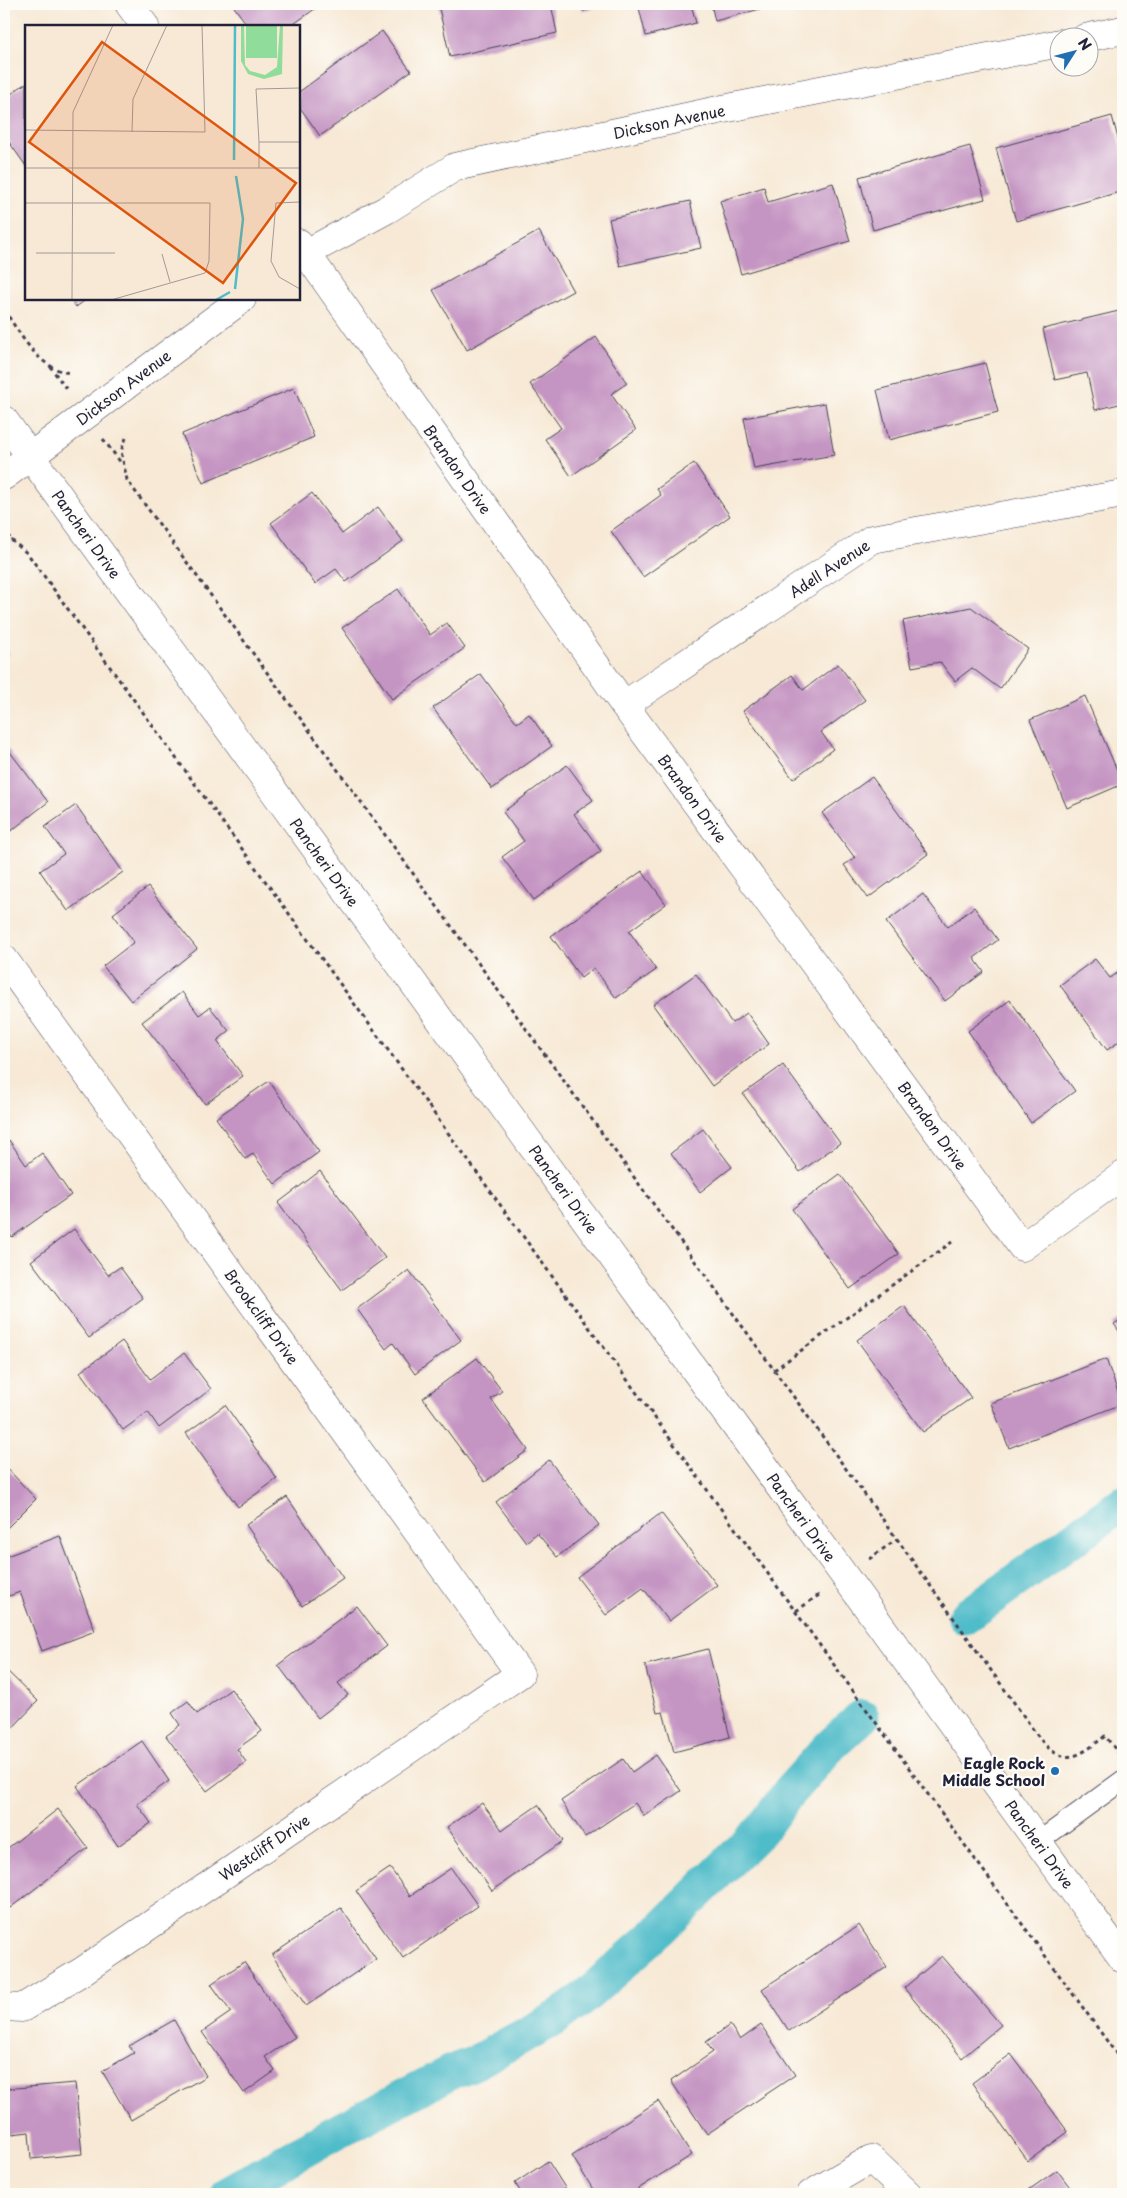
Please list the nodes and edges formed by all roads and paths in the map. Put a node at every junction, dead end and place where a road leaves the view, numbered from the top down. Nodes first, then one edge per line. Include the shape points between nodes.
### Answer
1 (130, 4) edge
2 (144, 25) edge
3 (1123, 30) edge
4 (1100, 35) edge
5 (1050, 44) edge
6 (301, 251) edge
7 (241, 300) edge
8 (4, 310) edge
9 (72, 374) dead end
10 (4, 420) edge
11 (126, 438) dead end
12 (30, 456) junction
13 (4, 476) edge
14 (1123, 494) edge
15 (4, 530) edge
16 (4, 537) edge
17 (10, 539) junction
18 (624, 705) junction
19 (4, 959) edge
20 (1123, 1175) edge
21 (952, 1242) dead end
22 (774, 1370) junction
23 (520, 1674) joint
24 (1123, 1759) edge
25 (1123, 1780) edge
26 (1038, 1842) junction
27 (1123, 1959) edge
28 (4, 2007) edge
29 (1123, 2063) edge
30 (811, 2194) edge
31 (908, 2194) edge

1 - 2 street
3 - 4 street
5 - 6 street, Dickson Avenue via 722,109 455,167 386,210
6 - 18 street, Brandon Drive
7 - 12 street, Dickson Avenue
8 - 9 path via 35,353 50,366
10 - 12 street, Pancheri Drive
11 - 22 path via 120,451 127,480
12 - 13 street, Dickson Avenue
12 - 26 street, Pancheri Drive
14 - 18 street, Adell Avenue via 872,539
15 - 17 path
16 - 17 path
17 - 29 path via 28,554
18 - 20 street, Brandon Drive via 1022,1247
19 - 23 street, Brookcliff Drive
21 - 22 path
22 - 24 path via 1051,1753 1061,1757 1077,1755 1105,1736
23 - 28 street, Westcliff Drive via 81,1972 22,2008
25 - 26 lane
26 - 27 street, Pancheri Drive
30 - 31 street via 871,2159

